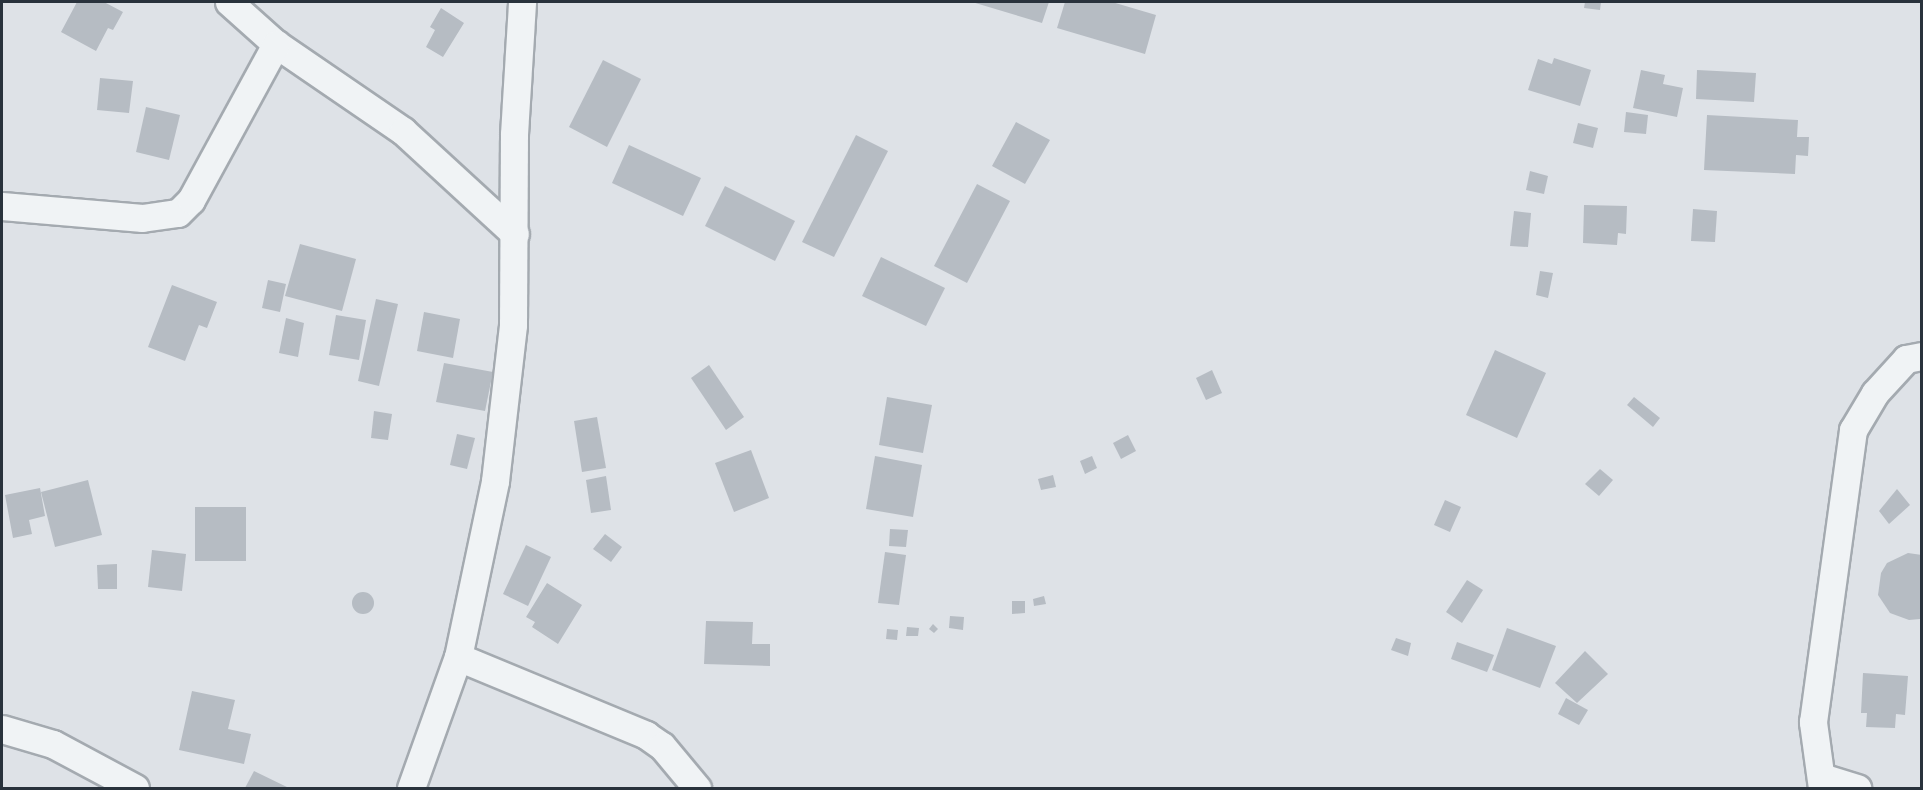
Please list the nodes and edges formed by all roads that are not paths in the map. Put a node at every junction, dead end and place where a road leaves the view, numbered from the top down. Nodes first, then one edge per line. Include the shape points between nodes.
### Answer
1 (229, 2) edge
2 (522, 2) edge
3 (276, 44) junction
4 (2, 206) edge
5 (515, 234) junction
6 (1922, 356) edge
7 (458, 657) junction
8 (2, 729) edge
9 (1822, 783) edge
10 (135, 789) edge
11 (411, 789) edge
12 (698, 789) edge
13 (1857, 789) edge

1 - 3 street
2 - 5 street via 514,134
3 - 4 street via 196,190 178,213 142,218
3 - 5 street via 403,131
5 - 7 street via 513,325 495,481
6 - 9 street via 1906,359 1890,376 1853,430 1814,722
7 - 11 street
7 - 12 street via 646,735 662,746
8 - 10 street via 53,744
9 - 13 street

